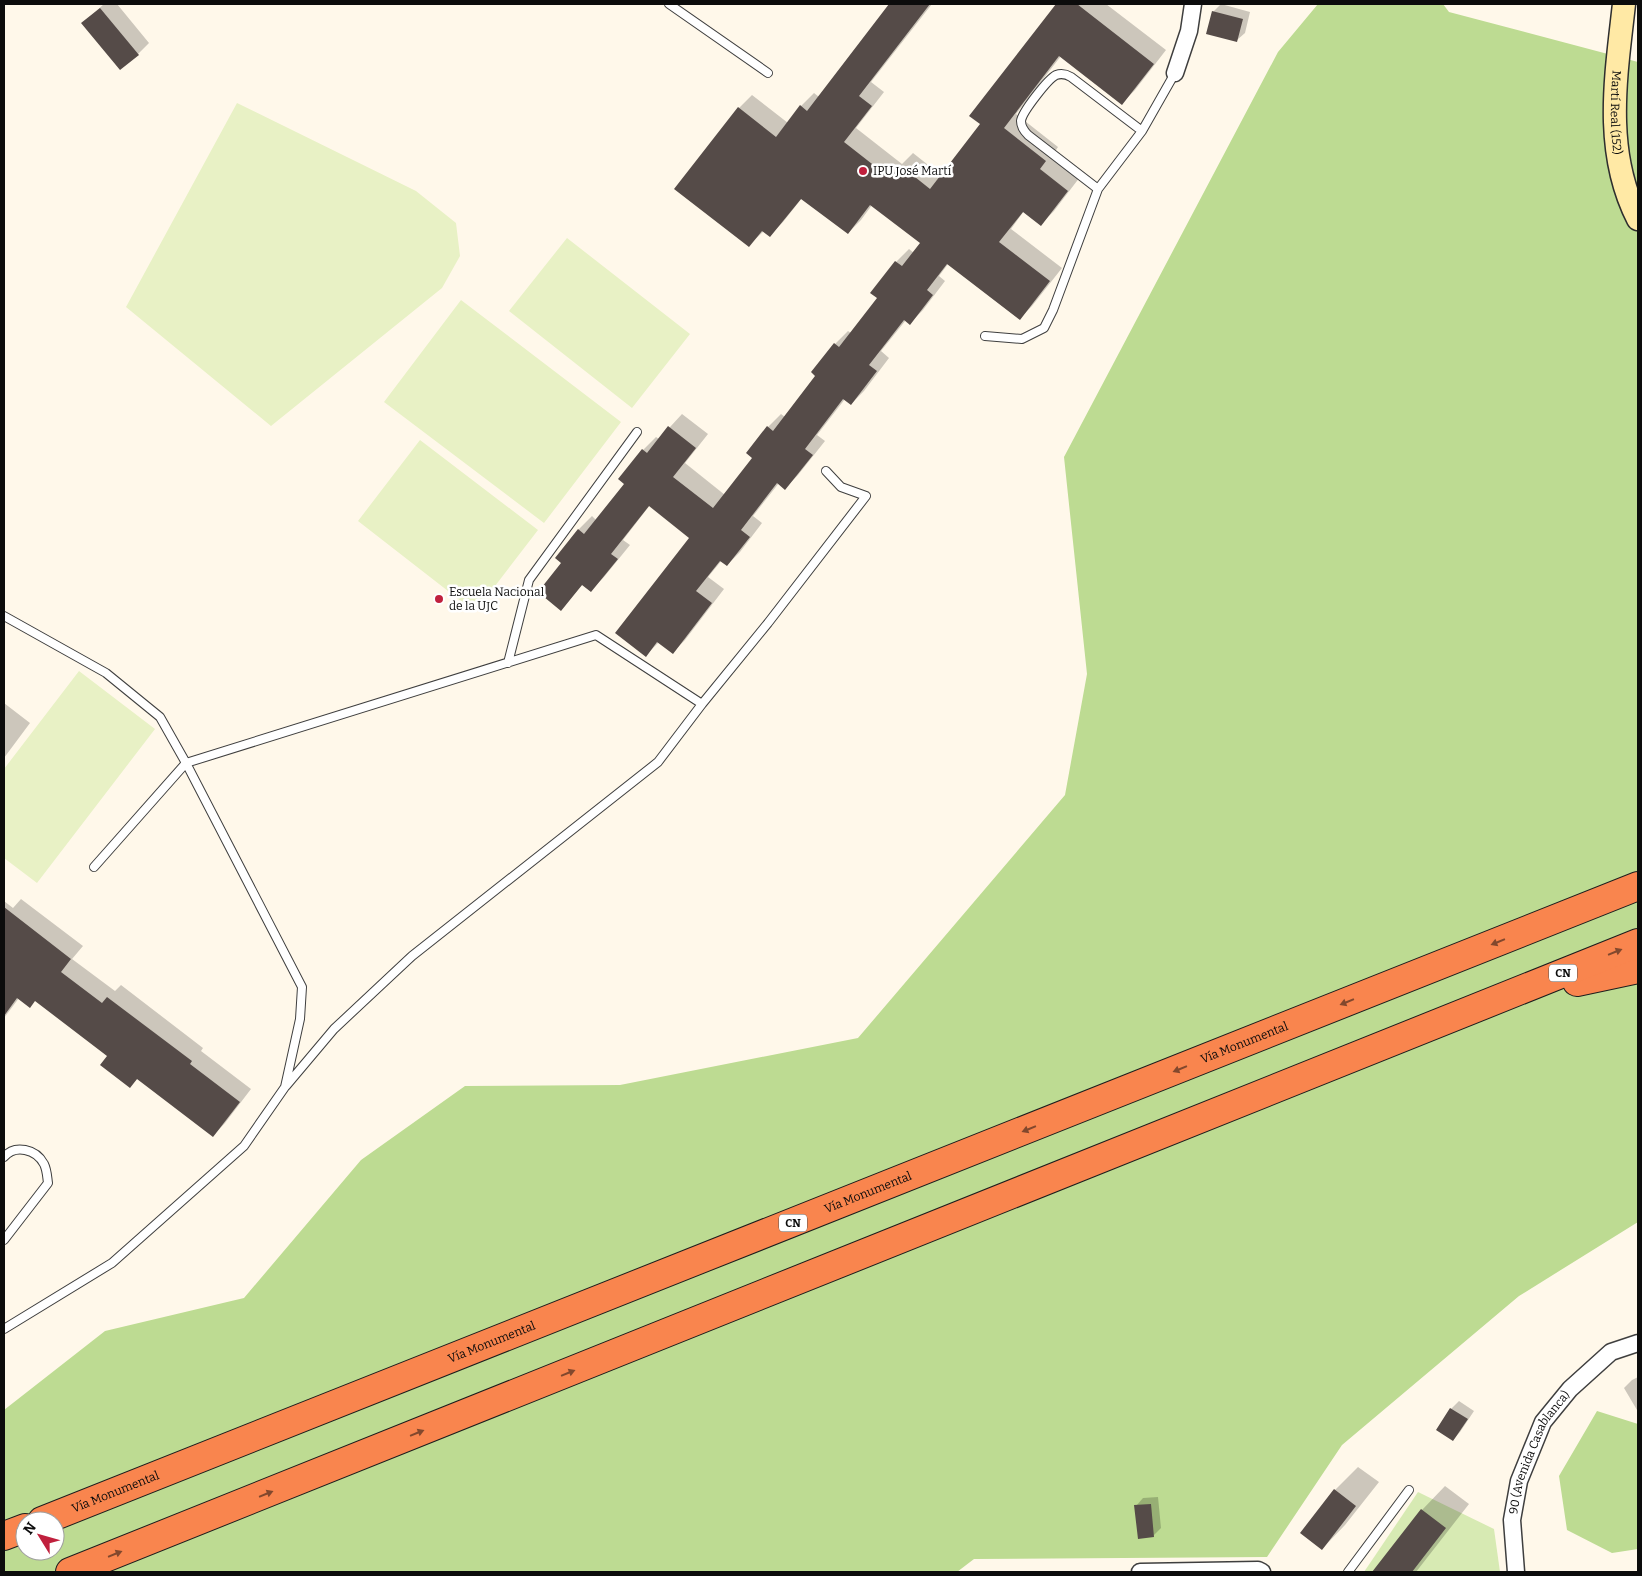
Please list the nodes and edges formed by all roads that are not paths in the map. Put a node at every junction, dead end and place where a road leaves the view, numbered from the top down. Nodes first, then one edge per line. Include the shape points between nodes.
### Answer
1 (669, 4) edge
2 (1193, 4) edge
3 (1624, 4) edge
4 (1175, 73) joint
5 (768, 74) dead end
6 (1142, 131) junction
7 (1098, 189) junction
8 (1638, 219) edge
9 (985, 336) dead end
10 (637, 432) dead end
11 (826, 471) dead end
12 (4, 616) edge
13 (508, 663) junction
14 (702, 704) junction
15 (186, 763) junction
16 (94, 867) dead end
17 (1638, 868) edge
18 (1638, 886) edge
19 (1543, 924) junction
20 (1638, 943) edge
21 (1638, 969) edge
22 (1488, 1004) junction
23 (285, 1087) junction
24 (4, 1157) edge
25 (4, 1240) edge
26 (4, 1329) edge
27 (1638, 1343) edge
28 (1409, 1490) dead end
29 (65, 1512) edge
30 (70, 1572) edge
31 (1140, 1572) edge
32 (1262, 1572) edge
33 (1348, 1572) edge
34 (1516, 1572) edge

1 - 5 lane
2 - 4 street via 1189,31
3 - 8 main road, Martí Real (152) via 1615,84 1614,131 1620,171
4 - 6 lane
6 - 7 lane
6 - 7 lane via 1071,77 1057,75 1048,82 1024,114 1022,129
7 - 9 lane via 1044,328 1022,339
10 - 13 lane via 529,580
11 - 14 lane via 842,487 866,496
12 - 15 lane via 106,673 160,718
13 - 14 lane via 596,635
13 - 15 lane
14 - 23 lane via 658,762 412,956 334,1030
15 - 16 lane
15 - 23 lane via 302,987 300,1019
17 - 19 highway
18 - 19 highway, Vía Monumental / CN
19 -> 29 highway, Vía Monumental / CN
22 -> 20 highway, CN
21 - 22 highway
30 -> 22 highway, CN
23 - 26 lane via 244,1146 112,1263
24 - 25 lane via 17,1149 30,1151 43,1161 48,1183
27 - 34 street, 90 (Avenida Casablanca) via 1611,1352 1570,1389 1543,1422 1519,1481 1512,1520
28 - 33 lane
31 - 32 street

